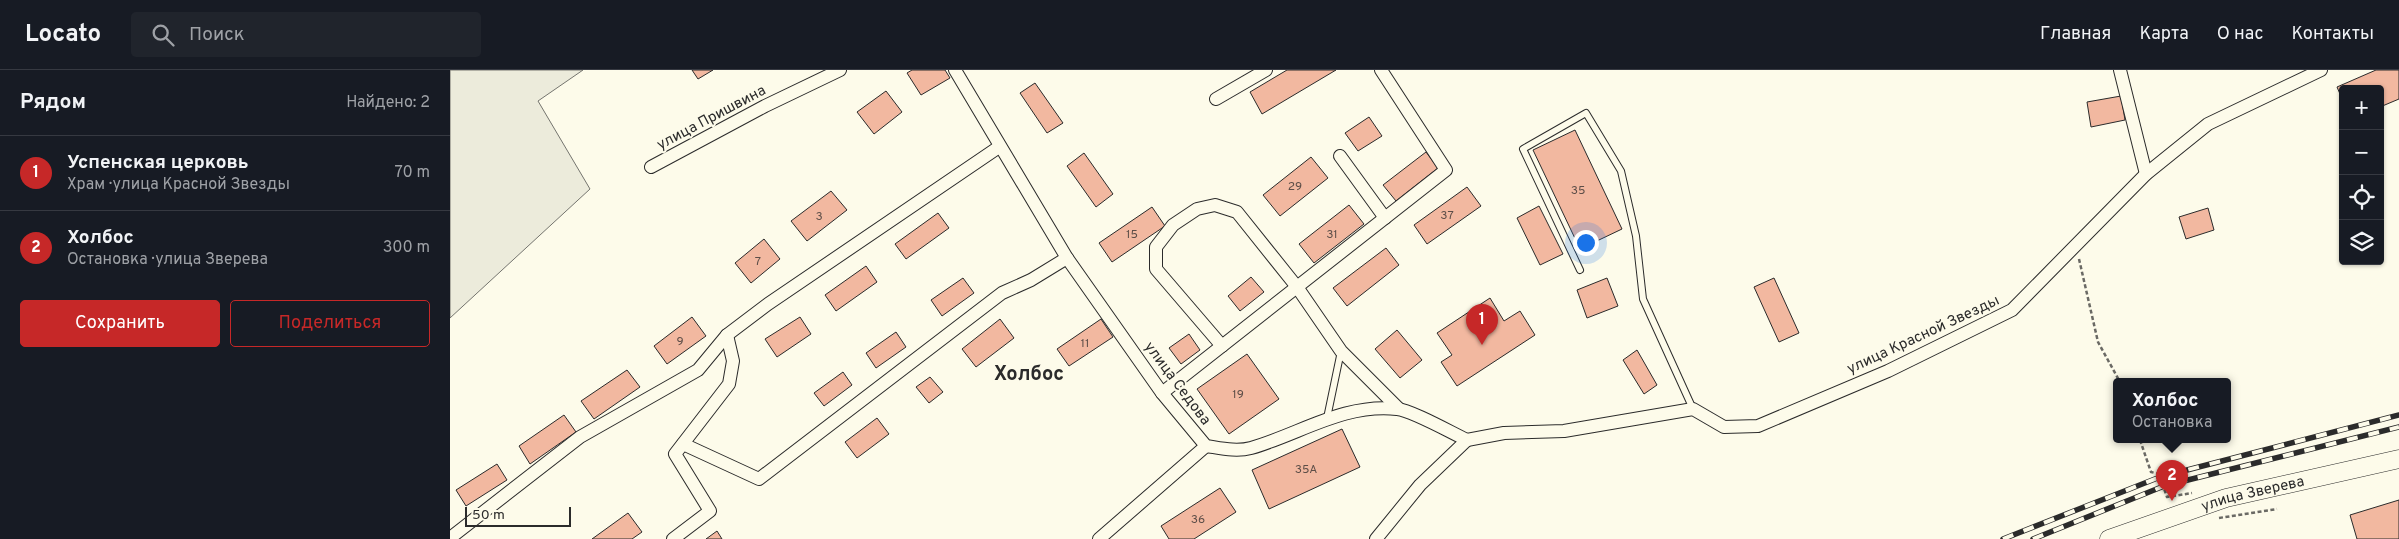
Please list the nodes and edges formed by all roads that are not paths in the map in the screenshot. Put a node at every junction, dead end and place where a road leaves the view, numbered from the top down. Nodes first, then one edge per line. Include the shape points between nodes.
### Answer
1 (840, 70) edge
2 (955, 70) edge
3 (1266, 70) edge
4 (1381, 70) edge
5 (2120, 70) edge
6 (2322, 70) edge
7 (1216, 99) dead end
8 (999, 147) junction
9 (1340, 156) dead end
10 (652, 167) dead end
11 (2146, 174) junction
12 (1385, 218) junction
13 (1067, 258) junction
14 (1580, 270) dead end
15 (1298, 287) junction
16 (726, 335) junction
17 (1222, 346) junction
18 (1341, 351) junction
19 (1162, 393) junction
20 (1399, 409) junction
21 (1693, 409) junction
22 (1326, 418) junction
23 (1467, 440) junction
24 (683, 444) junction
25 (1206, 446) junction
26 (2399, 459) edge
27 (450, 538) edge
28 (673, 539) edge
29 (1099, 539) edge
30 (1376, 539) edge
31 (2109, 539) edge

1 - 10 street, улица Пришвина
2 - 8 street, улица Седова
3 - 7 street
4 - 12 street via 1446,170
5 - 11 street
6 - 11 street, улица Красной Звезды via 2208,124
8 - 13 street, улица Седова
8 - 16 street
9 - 12 street
11 - 21 street, улица Красной Звезды via 2012,310 1879,375 1758,426 1724,427
12 - 15 street
13 - 19 street, улица Седова
13 - 24 street via 1002,293 759,479
14 - 21 lane via 1524,149 1586,113 1621,171 1636,236 1643,299
15 - 17 street
15 - 17 street via 1237,212 1215,205 1197,209 1173,225 1156,247 1156,269
15 - 18 street
16 - 24 street via 733,361 730,384
16 - 27 street via 698,370 580,437
17 - 19 street
18 - 20 street
18 - 22 lane
19 - 25 street, улица Седова
20 - 22 street, улица Седова via 1372,409
20 - 23 street, улица Седова
21 - 23 street via 1564,431 1504,433
22 - 25 street, улица Седова via 1250,449
23 - 30 street via 1420,485
24 - 28 street via 675,454 710,511
25 - 29 street
26 - 31 main road, улица Зверева via 2226,498

